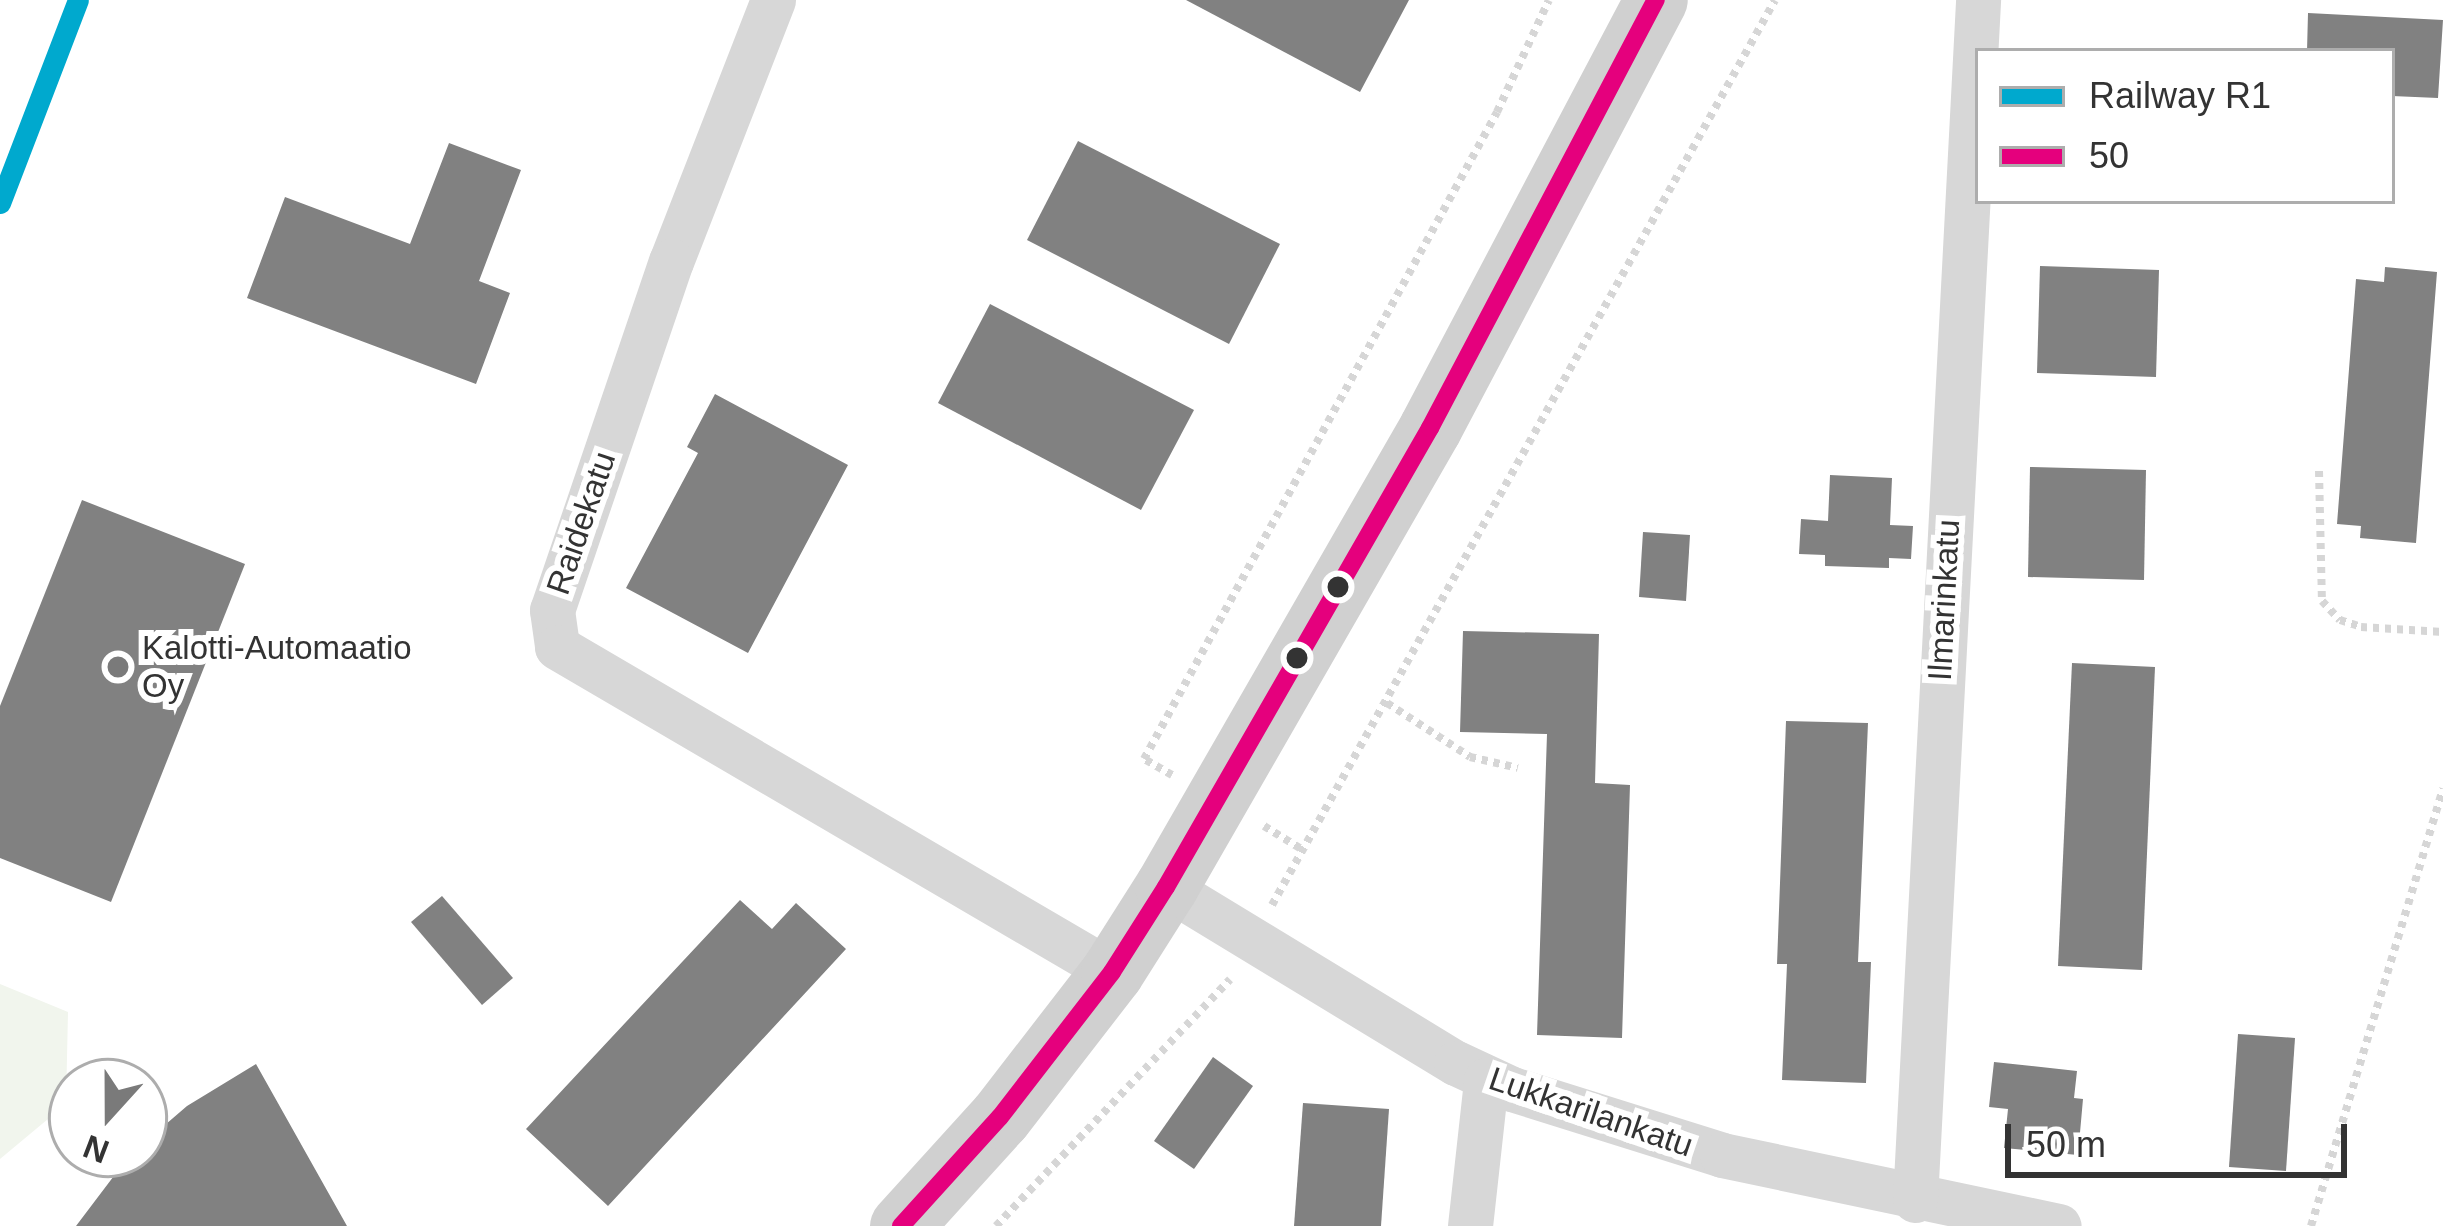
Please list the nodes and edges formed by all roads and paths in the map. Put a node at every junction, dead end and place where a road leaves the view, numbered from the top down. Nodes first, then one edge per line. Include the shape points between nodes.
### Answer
1 (773, 0) edge
2 (1549, 0) edge
3 (1656, 0) edge
4 (1775, 0) edge
5 (1978, 0) edge
6 (1975, 48) edge
7 (1975, 57) edge
8 (2319, 471) dead end
9 (2443, 632) edge
10 (1387, 703) junction
11 (1144, 759) dead end
12 (1518, 768) dead end
13 (2443, 788) edge
14 (1267, 828) dead end
15 (1304, 850) junction
16 (1166, 887) junction
17 (1271, 906) dead end
18 (1112, 972) junction
19 (1236, 972) dead end
20 (1486, 1079) junction
21 (1915, 1200) junction
22 (901, 1226) edge
23 (996, 1226) edge
24 (1470, 1226) edge
25 (2059, 1226) edge
26 (2312, 1226) edge

1 - 18 street, Raidekatu via 670,261 552,610 557,647
2 - 11 path via 1497,112
3 - 16 main road via 1430,428
4 - 10 path
5 - 6 street, Ilmarinkatu
7 - 21 street, Ilmarinkatu
8 - 9 path via 2323,601 2340,620 2361,627
10 - 12 path via 1470,758
10 - 15 path
13 - 26 path
14 - 15 path
15 - 17 path
16 - 18 main road
16 - 20 street, Lukkarilankatu
18 - 22 main road via 1000,1117
19 - 23 path
20 - 21 street, Lukkarilankatu via 1643,1135
20 - 24 street
21 - 25 street, Lukkarilankatu

